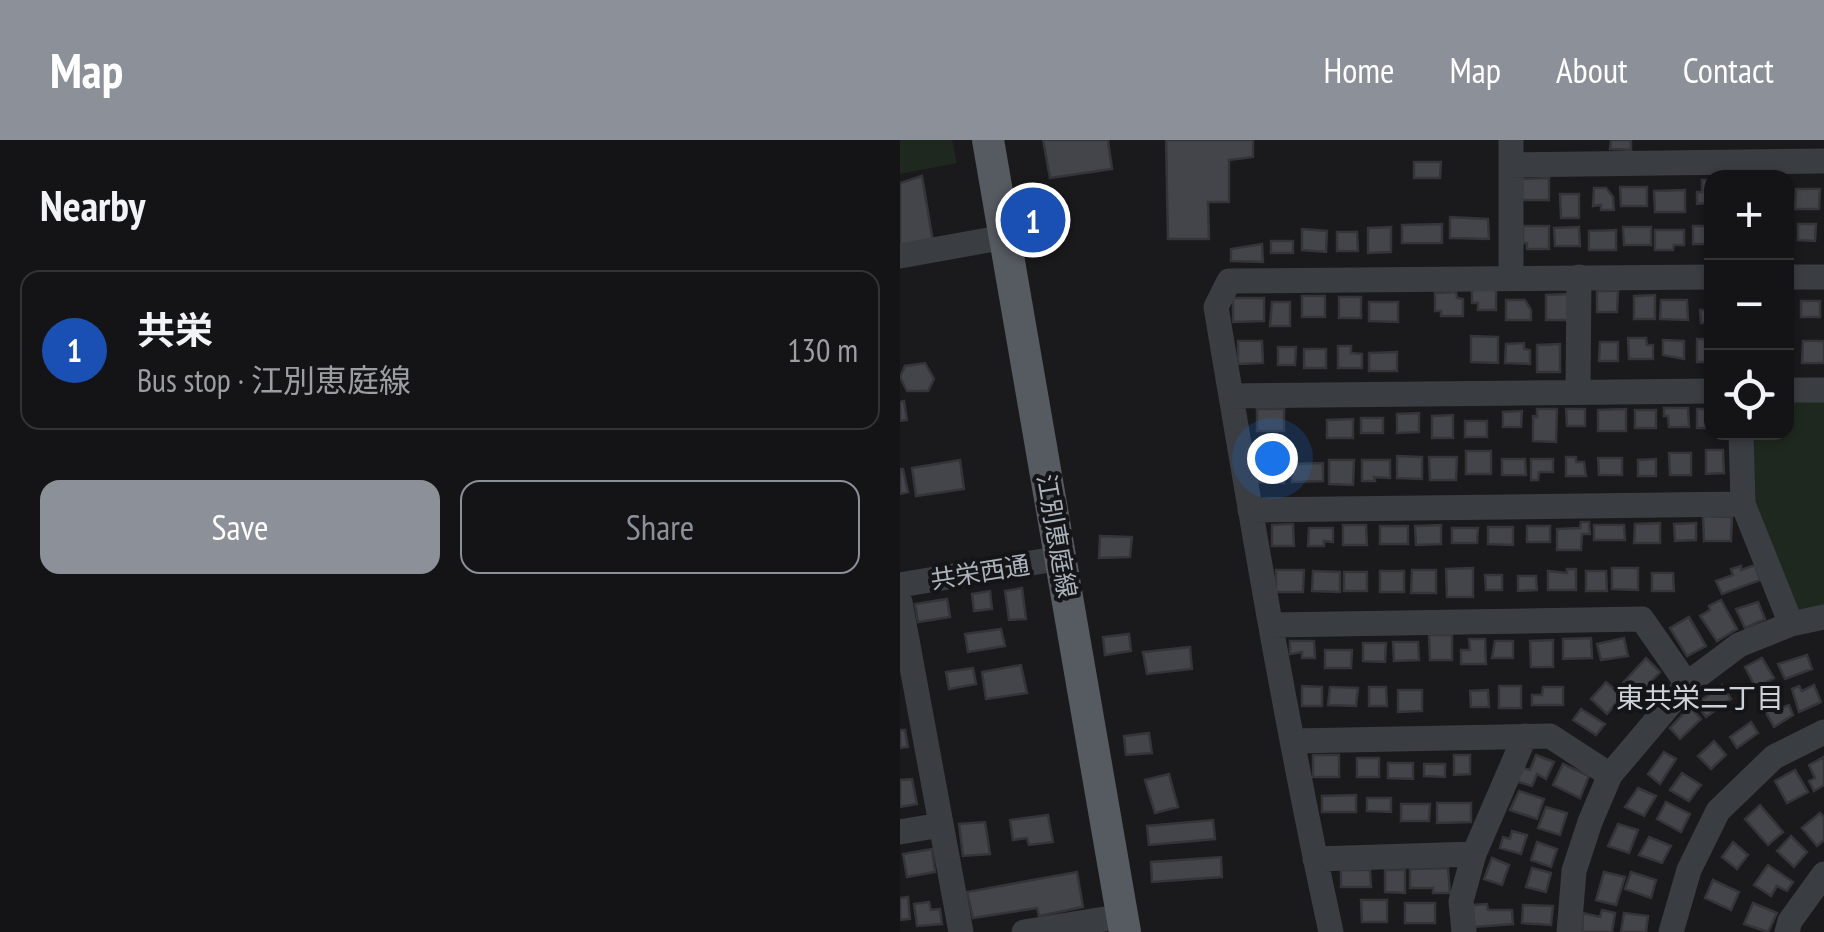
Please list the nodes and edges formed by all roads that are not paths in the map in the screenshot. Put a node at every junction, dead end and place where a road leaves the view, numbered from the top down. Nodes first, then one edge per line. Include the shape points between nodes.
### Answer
1 (988, 140) edge
2 (1511, 153) edge
3 (1824, 161) edge
4 (1004, 238) junction
5 (900, 256) edge
6 (1511, 277) junction
7 (1579, 277) junction
8 (1704, 277) edge
9 (1794, 277) edge
10 (1824, 277) edge
11 (1794, 390) edge
12 (1824, 390) edge
13 (1704, 391) edge
14 (1578, 392) junction
15 (1231, 396) junction
16 (1741, 440) edge
17 (1743, 504) junction
18 (1250, 510) junction
19 (1061, 558) junction
20 (900, 585) edge
21 (900, 602) edge
22 (1824, 617) edge
23 (1790, 624) junction
24 (1272, 625) junction
25 (1687, 684) junction
26 (910, 709) edge
27 (1824, 732) edge
28 (1525, 736) junction
29 (1293, 741) junction
30 (1610, 776) junction
31 (942, 825) junction
32 (900, 832) edge
33 (1474, 854) junction
34 (1315, 858) junction
35 (1824, 874) edge
36 (1124, 924) edge
37 (962, 932) edge
38 (1024, 932) edge
39 (1331, 932) edge
40 (1464, 932) edge
41 (1568, 932) edge
42 (1672, 932) edge
43 (1787, 932) edge

1 - 4 main road, 江別恵庭線
2 - 3 street
2 - 6 street
4 - 5 street
4 - 19 main road, 江別恵庭線
6 - 7 street
6 - 15 street via 1229,281 1216,307
7 - 8 street
7 - 14 street
9 - 10 street
11 - 12 street
13 - 14 street
14 - 15 street
15 - 18 street
16 - 17 street
17 - 18 street
17 - 23 street
18 - 24 street
19 - 20 street, 共栄西通
19 - 36 main road, 江別恵庭線
21 - 26 street
22 - 23 street
23 - 25 street via 1739,645
24 - 25 street via 1642,619
24 - 29 street
25 - 30 street
26 - 31 street
27 - 42 street via 1774,757 1718,811 1689,870
28 - 29 street
28 - 30 street via 1550,736
28 - 33 street
29 - 34 street
30 - 41 street via 1574,871
31 - 32 street
31 - 37 street
33 - 34 street
33 - 40 street via 1461,901
34 - 39 street
35 - 43 street
36 - 38 street

